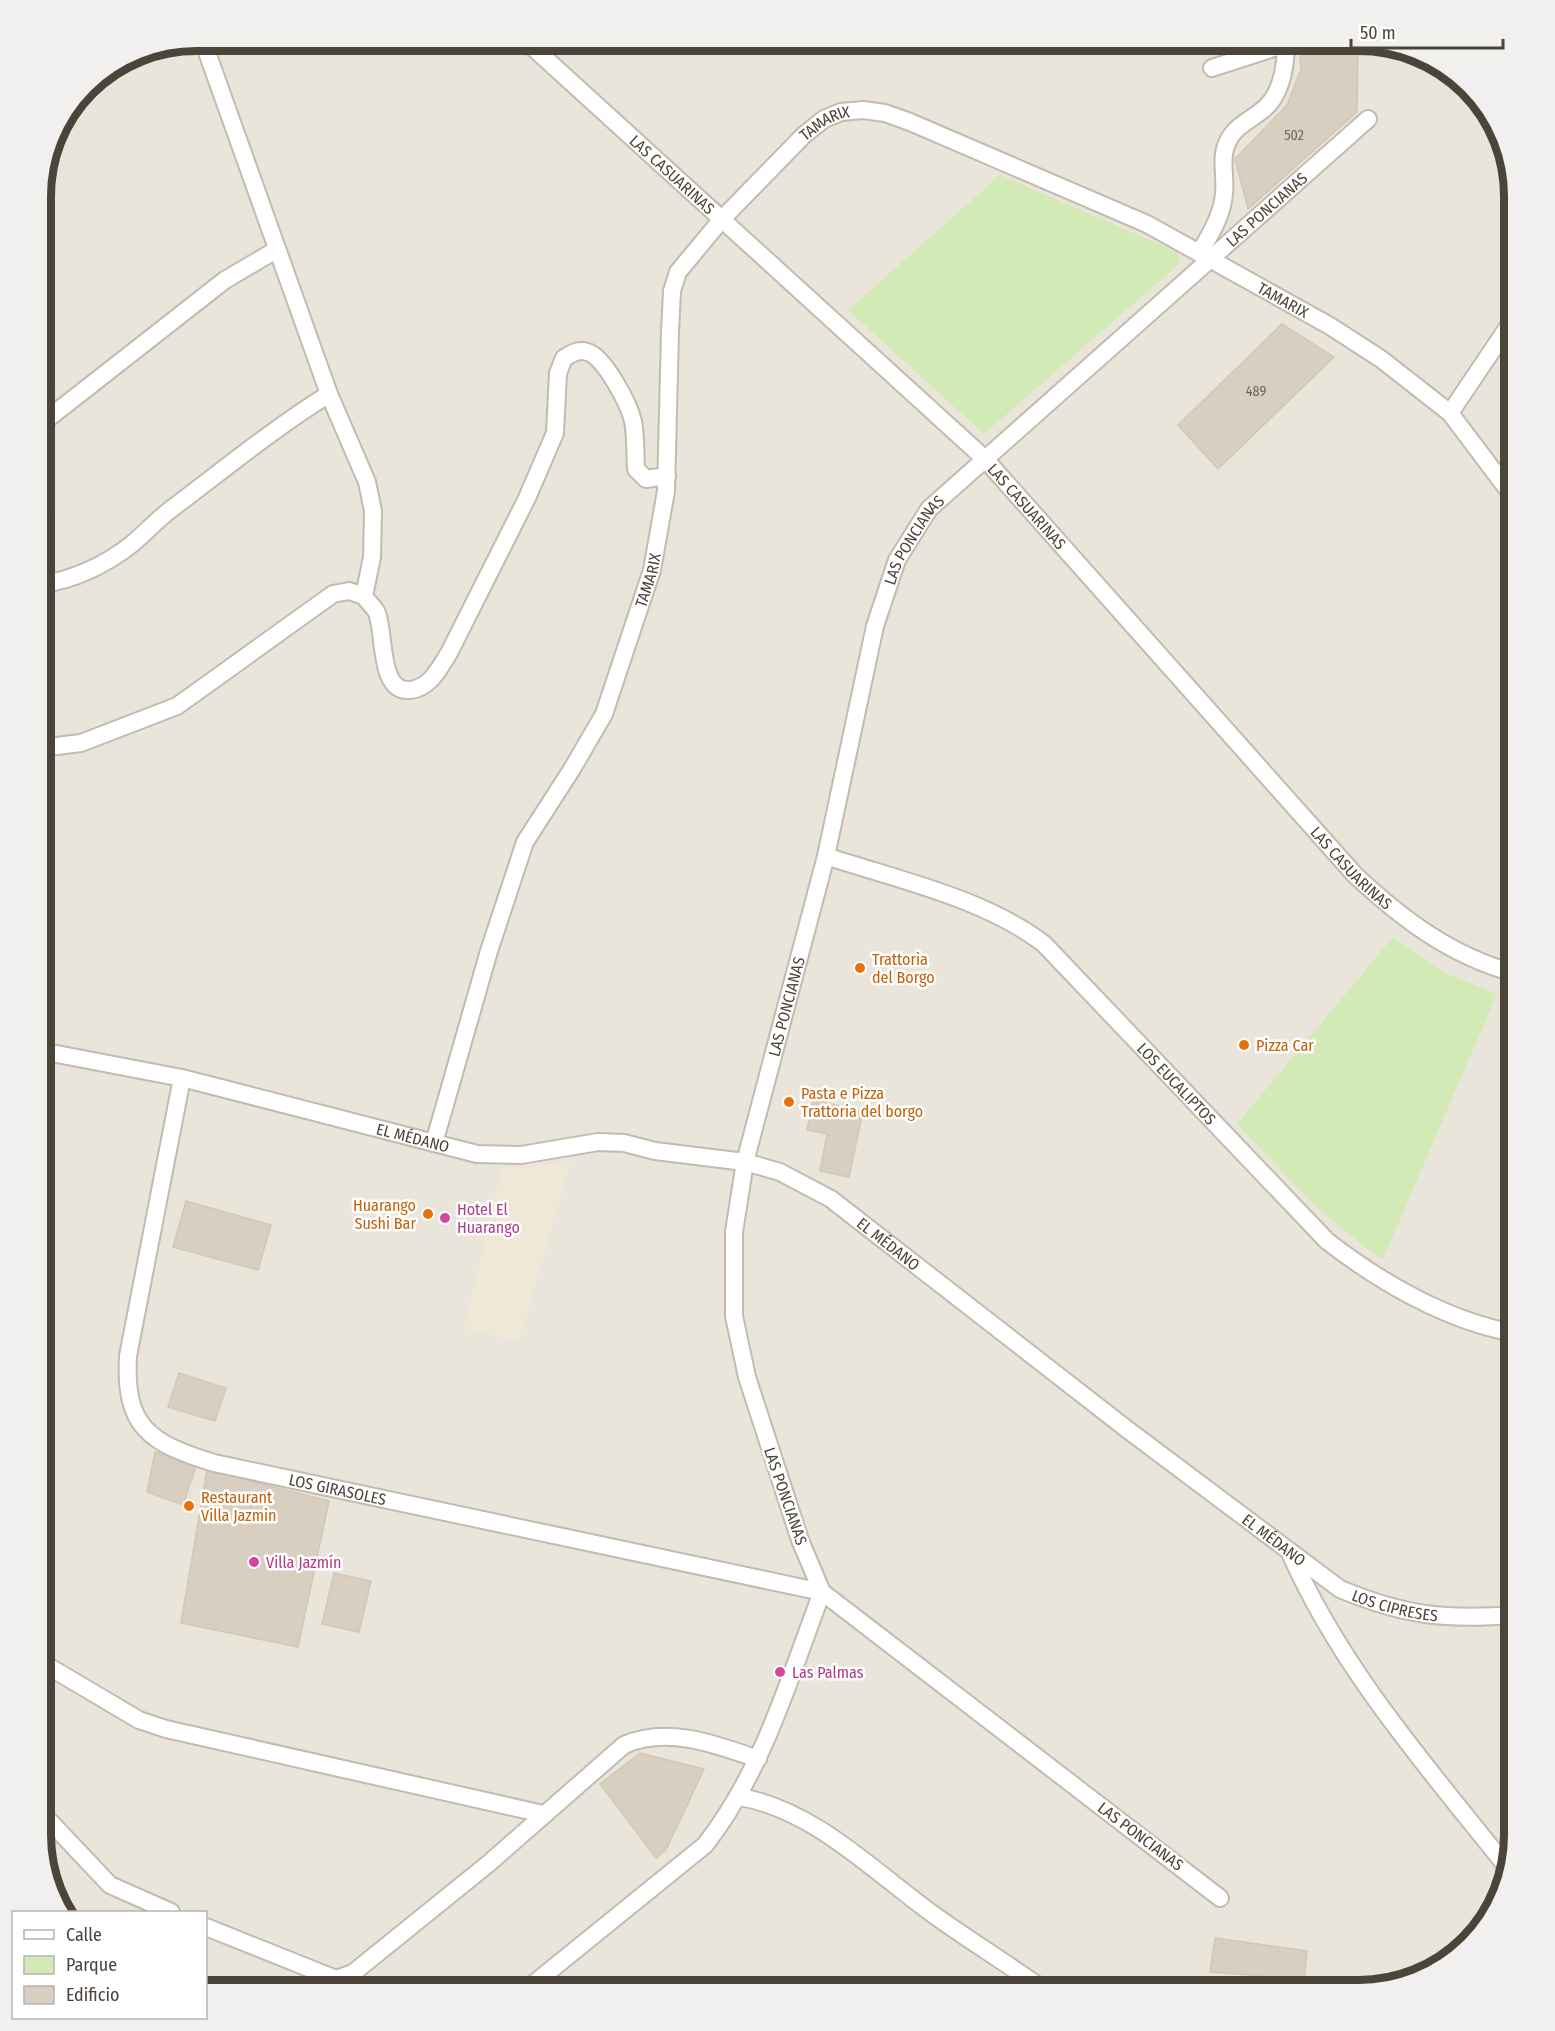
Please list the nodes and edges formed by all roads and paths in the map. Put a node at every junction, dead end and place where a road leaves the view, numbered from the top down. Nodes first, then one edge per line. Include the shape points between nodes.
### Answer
1 (206, 51) edge
2 (537, 51) edge
3 (1260, 51) edge
4 (1285, 51) edge
5 (1212, 68) dead end
6 (1368, 119) dead end
7 (722, 219) junction
8 (276, 250) junction
9 (1204, 255) junction
10 (1504, 334) edge
11 (329, 394) junction
12 (1450, 413) junction
13 (51, 416) edge
14 (985, 459) junction
15 (667, 476) junction
16 (1504, 484) edge
17 (51, 583) edge
18 (364, 596) junction
19 (51, 747) edge
20 (826, 856) junction
21 (1504, 969) edge
22 (51, 1053) edge
23 (182, 1078) junction
24 (434, 1143) junction
25 (745, 1162) junction
26 (1504, 1330) edge
27 (1289, 1552) junction
28 (822, 1592) junction
29 (1504, 1616) edge
30 (51, 1668) edge
31 (758, 1759) junction
32 (740, 1797) junction
33 (543, 1814) junction
34 (51, 1823) edge
35 (1502, 1860) edge
36 (1220, 1898) dead end
37 (169, 1911) edge
38 (207, 1927) edge
39 (543, 1980) edge
40 (1029, 1980) edge

1 - 8 street
2 - 7 street, LAS CASUARINAS
3 - 5 street
4 - 9 street via 1275,96 1261,112 1237,127 1224,148 1224,195
6 - 9 street, LAS PONCIANAS
7 - 9 street, TAMARIX via 824,119 863,110 910,122 1147,224
7 - 14 street, LAS CASUARINAS
7 - 15 street, TAMARIX via 678,272 672,291
8 - 11 street
8 - 13 street via 225,280
9 - 12 street, TAMARIX via 1330,326 1381,359
9 - 14 street, LAS PONCIANAS
10 - 12 street
11 - 17 street via 164,515 131,544 103,563
11 - 18 street via 367,482 374,511 372,557
12 - 16 street, TAMARIX
14 - 20 street, LAS PONCIANAS via 929,508 912,532 887,584
14 - 21 street, LAS CASUARINAS via 1355,875 1395,912 1430,937 1475,960
15 - 18 street via 646,479 640,475 627,401 600,362 588,352 576,351 564,358 558,373 555,433 527,498 443,663 421,688 404,690 393,684 377,611
15 - 24 street, TAMARIX via 652,570 603,714 525,842
18 - 19 street via 349,591 333,594 177,706 81,743
20 - 25 street, LAS PONCIANAS
20 - 26 street, LOS EUCALIPTOS via 979,907 1022,926 1044,944 1327,1241 1364,1269 1414,1296 1464,1318
22 - 23 street, EL MÉDANO
23 - 24 street, EL MÉDANO
23 - 28 street, LOS GIRASOLES via 128,1356 128,1397 151,1437 183,1454 214,1463
24 - 25 street, EL MÉDANO via 500,1156 598,1142
25 - 27 street, EL MÉDANO via 780,1172 831,1199
25 - 28 street, LAS PONCIANAS via 734,1232 734,1316 747,1377 800,1540
27 - 29 street, LOS CIPRESES via 1341,1589 1376,1604 1437,1616
27 - 35 street, EL MÉDANO via 1316,1610 1393,1722
28 - 31 street
28 - 36 street, LAS PONCIANAS
30 - 33 street via 139,1720 166,1729
31 - 32 street
31 - 33 street via 709,1742 675,1736 640,1738 603,1760
32 - 39 street via 705,1845
32 - 40 street via 760,1800 814,1826
33 - 38 street via 488,1864 353,1973 336,1979
34 - 37 street via 110,1885

